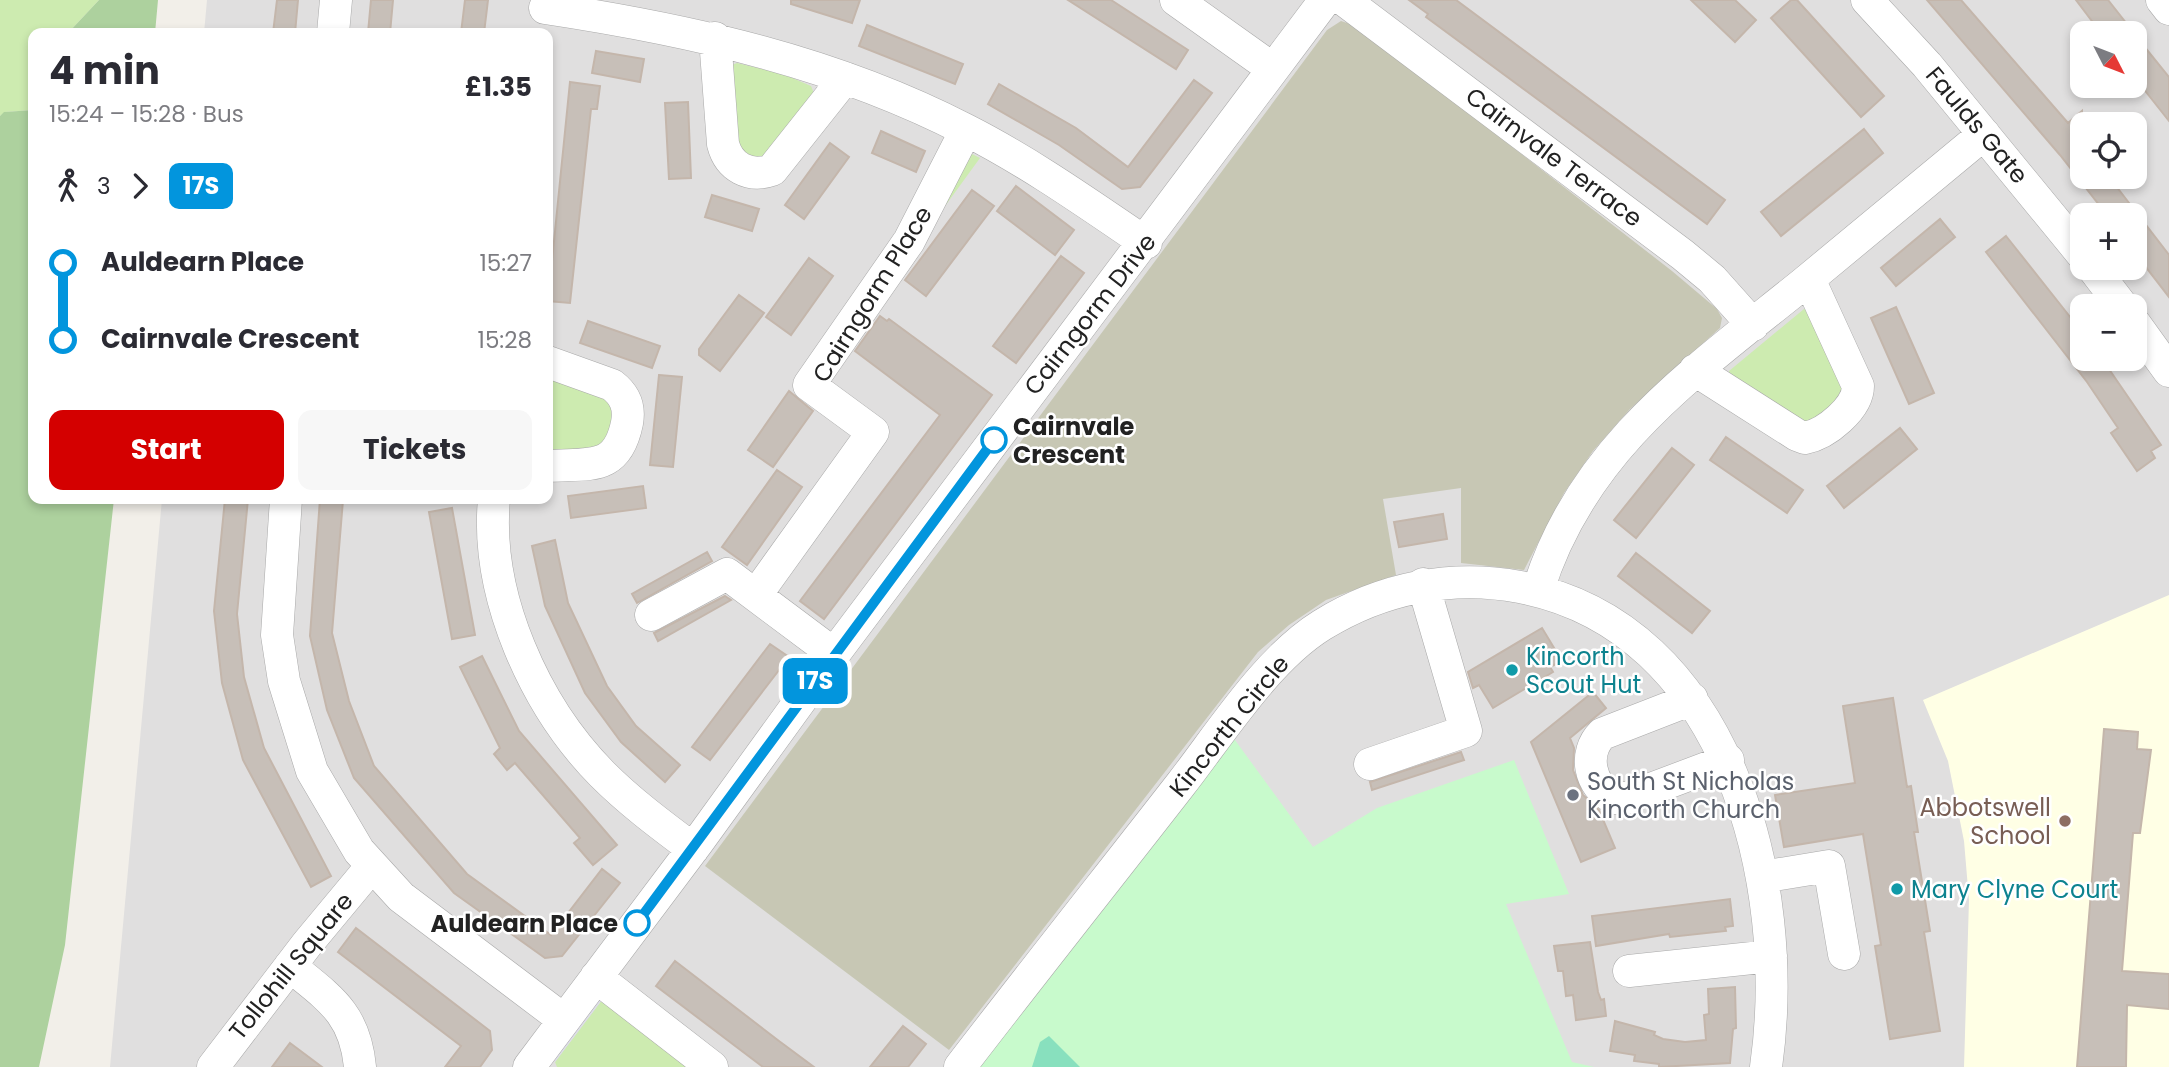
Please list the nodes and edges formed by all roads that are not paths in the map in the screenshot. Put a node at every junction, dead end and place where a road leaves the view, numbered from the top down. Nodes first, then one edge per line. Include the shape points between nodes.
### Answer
1 (336, 0) edge
2 (1176, 0) edge
3 (1325, 0) edge
4 (1344, 0) edge
5 (1867, 0) edge
6 (2162, 0) edge
7 (2169, 9) edge
8 (544, 14) edge
9 (333, 28) edge
10 (715, 38) junction
11 (1273, 69) junction
12 (845, 78) junction
13 (966, 130) junction
14 (1984, 134) junction
15 (2070, 239) edge
16 (1146, 243) junction
17 (1809, 279) junction
18 (2102, 280) edge
19 (2113, 294) edge
20 (1753, 326) junction
21 (2147, 341) edge
22 (553, 364) edge
23 (1695, 370) junction
24 (2169, 371) edge
25 (553, 465) edge
26 (286, 504) edge
27 (494, 504) edge
28 (1423, 584) junction
29 (1538, 590) junction
30 (755, 595) junction
31 (651, 615) dead end
32 (834, 654) junction
33 (1692, 699) junction
34 (1728, 760) junction
35 (1370, 764) dead end
36 (693, 849) junction
37 (371, 867) junction
38 (1762, 877) junction
39 (1844, 954) dead end
40 (1771, 956) junction
41 (290, 966) junction
42 (1629, 971) dead end
43 (596, 977) junction
44 (564, 1020) junction
45 (534, 1065) edge
46 (213, 1067) edge
47 (360, 1067) edge
48 (712, 1067) edge
49 (960, 1067) edge
50 (1766, 1067) edge

1 - 9 street
2 - 11 street
3 - 11 street, Cairngorm Drive
4 - 20 street, Cairnvale Terrace via 1693,263
5 - 14 street, Faulds Gate
6 - 7 street
8 - 10 street
10 - 12 street
10 - 12 street via 723,144 727,159 740,169 772,170
11 - 16 street, Cairngorm Drive
12 - 13 street
13 - 16 street via 1051,178
13 - 30 street, Cairngorm Place via 909,241 809,386 873,432
14 - 15 street, Faulds Gate
14 - 17 street
16 - 32 street, Cairngorm Drive
17 - 20 street
17 - 23 street via 1857,386 1853,404 1821,432 1805,438 1797,435
18 - 19 street
20 - 23 street
21 - 24 street
22 - 25 street via 612,385 627,403 628,416 623,443 606,460
23 - 29 street via 1602,464 1549,554
26 - 37 street via 277,635 284,681 312,771
27 - 36 street via 495,559 504,598 542,693 601,772
28 - 29 street, Kincorth Circle via 1474,582
28 - 35 street via 1466,731
28 - 49 street, Kincorth Circle via 1370,601 1321,626 1290,652 1209,748
29 - 33 street, Kincorth Circle via 1610,623 1649,652
30 - 31 street via 727,574
30 - 32 street
32 - 36 street, Cairngorm Drive
33 - 34 street, Kincorth Circle
33 - 34 street via 1602,734 1589,756 1599,786 1614,798 1627,798
34 - 38 street, Kincorth Circle
36 - 43 street, Cairngorm Drive
37 - 41 street, Tollohill Square
37 - 44 street via 401,897
38 - 39 street via 1829,866
38 - 40 street, Kincorth Circle
40 - 42 street
40 - 50 street, Kincorth Circle
41 - 46 street, Tollohill Square
41 - 47 street via 341,1010 352,1030
43 - 44 street, Cairngorm Drive
43 - 48 street
44 - 45 street, Cairngorm Drive

